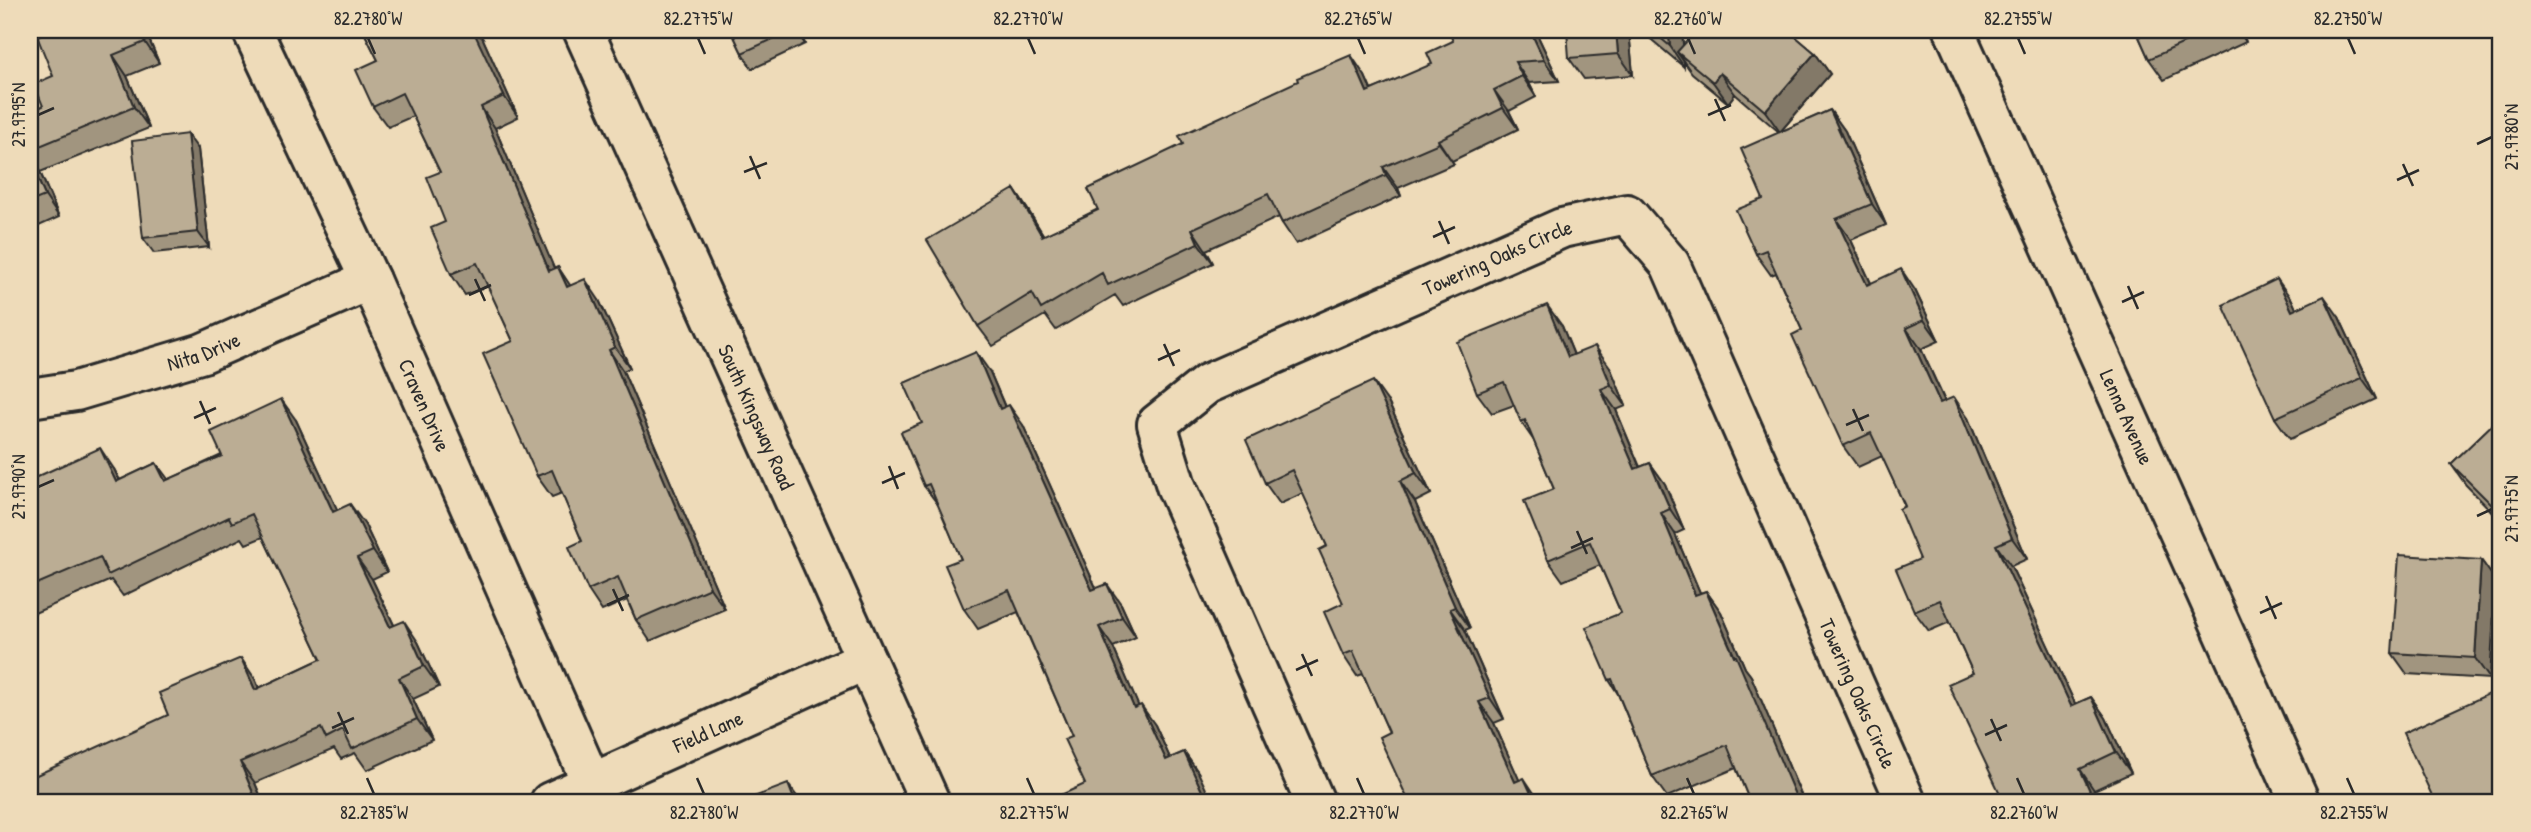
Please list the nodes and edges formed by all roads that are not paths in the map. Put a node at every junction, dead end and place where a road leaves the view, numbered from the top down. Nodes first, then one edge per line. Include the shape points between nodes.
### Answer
1 (252, 30) edge
2 (583, 30) edge
3 (1954, 30) edge
4 (370, 280) junction
5 (30, 398) edge
6 (866, 660) junction
7 (592, 784) junction
8 (550, 802) edge
9 (930, 802) edge
10 (1315, 802) edge
11 (1906, 802) edge
12 (2300, 802) edge

1 - 4 street, Craven Drive
2 - 6 street, South Kingsway Road
3 - 12 street, Lenna Avenue
4 - 5 street, Nita Drive via 203,353 76,391
4 - 7 street, Craven Drive
6 - 7 street, Field Lane
6 - 9 street, South Kingsway Road
7 - 8 street, Field Lane
10 - 11 street, Towering Oaks Circle via 1176,486 1157,424 1207,384 1562,228 1627,214 1670,264

